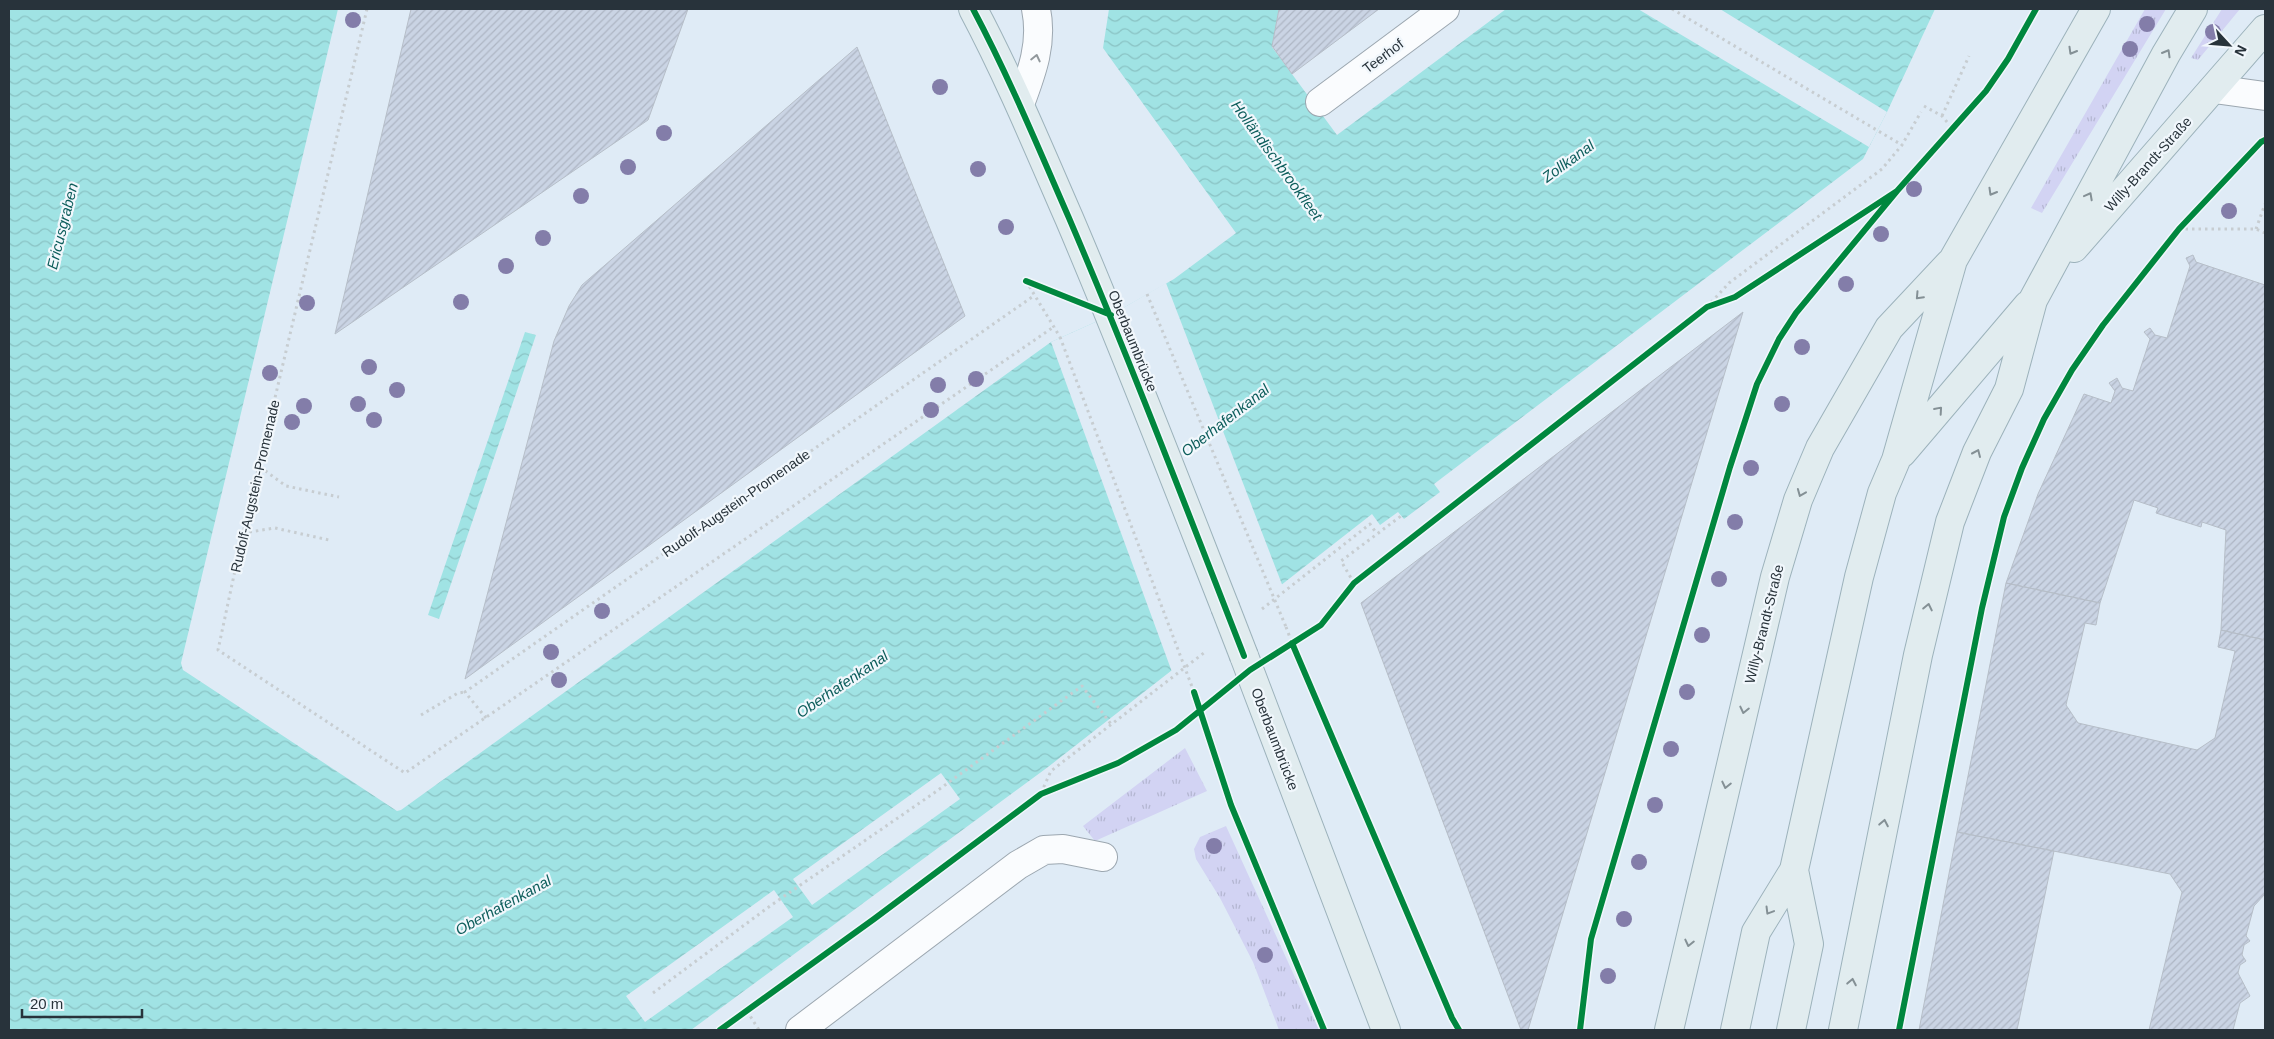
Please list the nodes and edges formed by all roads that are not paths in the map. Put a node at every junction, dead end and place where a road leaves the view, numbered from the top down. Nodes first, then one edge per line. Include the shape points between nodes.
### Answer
1 (973, 9) edge
2 (1036, 9) edge
3 (1445, 9) edge
4 (2096, 9) edge
5 (2193, 9) edge
6 (2265, 29) edge
7 (2214, 89) junction
8 (2265, 96) edge
9 (1320, 102) dead end
10 (1020, 104) junction
11 (1953, 260) junction
12 (2033, 300) junction
13 (1896, 460) junction
14 (1103, 857) dead end
15 (1794, 870) junction
16 (1676, 1000) junction
17 (800, 1030) edge
18 (1386, 1030) edge
19 (1648, 1030) edge
20 (1669, 1030) edge
21 (1734, 1030) edge
22 (1791, 1030) edge
23 (1843, 1030) edge

1 - 10 main road, Oberbaumbrücke
10 -> 2 street via 1039,45
3 - 9 street, Teerhof
4 -> 11 main road, Willy-Brandt-Straße
12 -> 5 main road, Willy-Brandt-Straße
6 - 7 main road, Willy-Brandt-Straße
7 - 8 street
7 - 12 main road, Willy-Brandt-Straße via 2084,236
10 - 18 main road, Oberbaumbrücke, bridge via 1110,315
11 - 13 main road, Willy-Brandt-Straße
11 -> 16 main road, Willy-Brandt-Straße via 1889,328 1820,448 1798,500 1775,577
13 -> 12 main road, Willy-Brandt-Straße
23 -> 12 main road, Willy-Brandt-Straße via 1918,655 1950,522 1976,452 2009,389
13 - 15 main road, Willy-Brandt-Straße via 1882,493 1859,577
14 - 17 street via 1044,850
15 -> 21 main road, Willy-Brandt-Straße via 1756,932
15 - 22 main road, Willy-Brandt-Straße via 1809,944
16 - 19 main road
16 - 20 main road, Willy-Brandt-Straße

